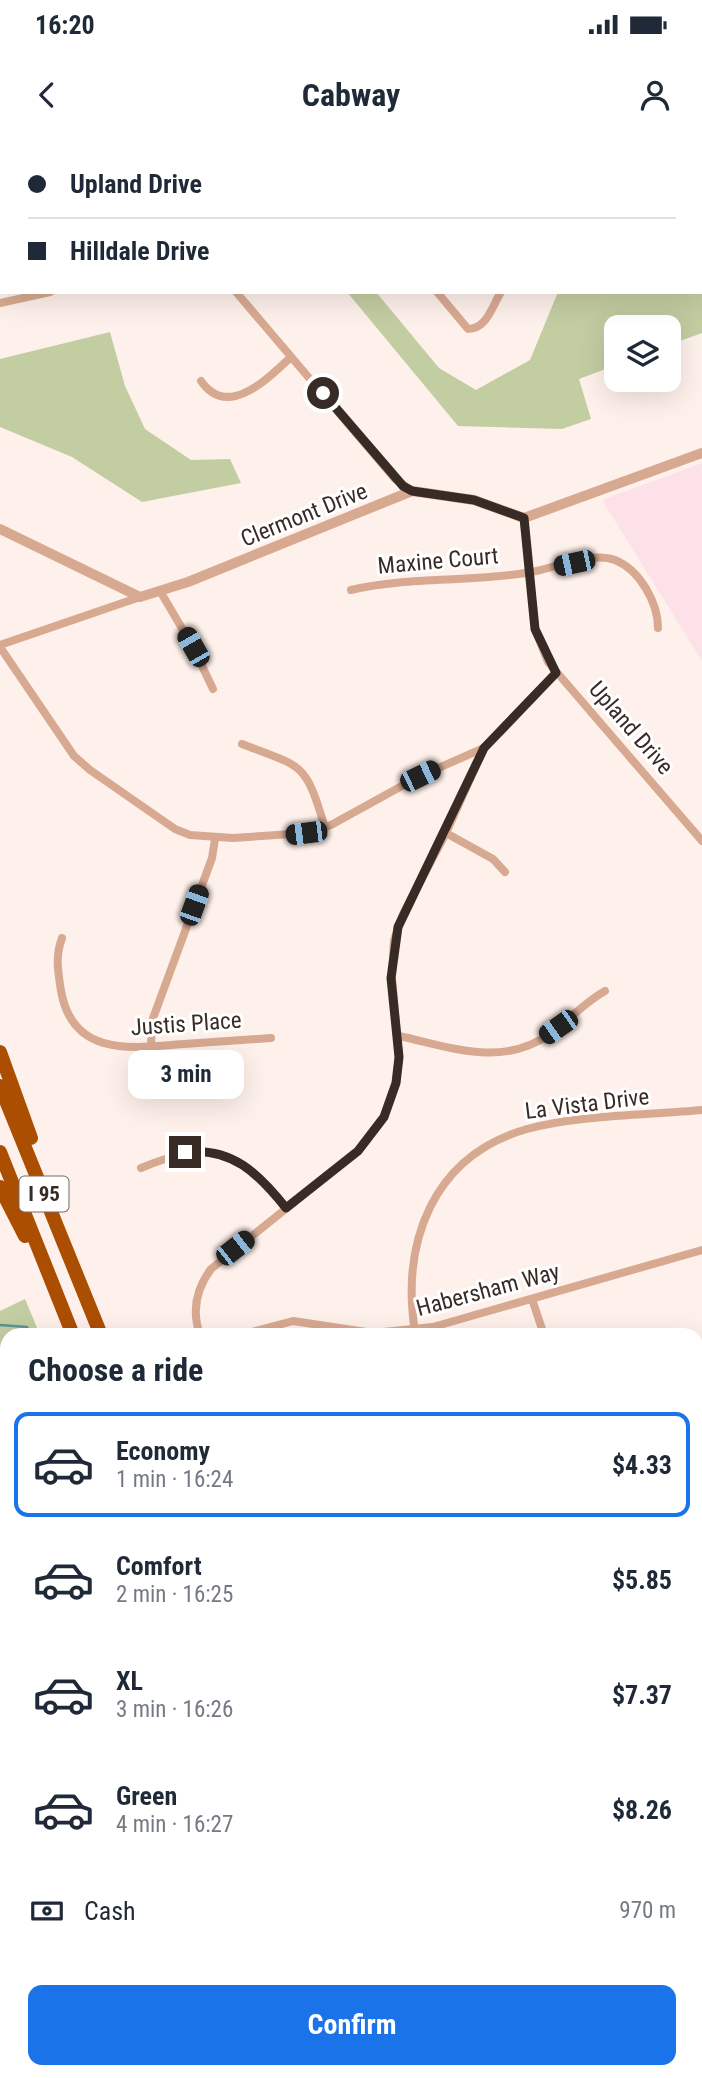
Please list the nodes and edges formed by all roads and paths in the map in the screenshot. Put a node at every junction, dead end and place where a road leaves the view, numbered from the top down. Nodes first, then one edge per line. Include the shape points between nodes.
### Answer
1 (41, 294) edge
2 (238, 294) edge
3 (439, 294) edge
4 (500, 294) edge
5 (0, 303) edge
6 (291, 357) junction
7 (201, 381) dead end
8 (702, 453) edge
9 (412, 491) junction
10 (524, 518) junction
11 (0, 530) edge
12 (529, 572) junction
13 (351, 590) dead end
14 (160, 591) junction
15 (140, 597) junction
16 (658, 628) dead end
17 (0, 646) edge
18 (556, 673) junction
19 (213, 690) dead end
20 (242, 744) dead end
21 (484, 748) junction
22 (325, 828) junction
23 (446, 834) junction
24 (215, 839) junction
25 (702, 841) edge
26 (505, 872) dead end
27 (62, 938) dead end
28 (605, 991) dead end
29 (399, 1036) junction
30 (271, 1038) dead end
31 (151, 1046) junction
32 (0, 1052) edge
33 (0, 1086) edge
34 (702, 1110) edge
35 (0, 1153) edge
36 (141, 1168) dead end
37 (0, 1187) edge
38 (286, 1208) junction
39 (702, 1250) edge
40 (532, 1298) junction
41 (87, 1302) junction
42 (68, 1328) edge
43 (68, 1328) edge
44 (98, 1328) edge
45 (199, 1328) edge
46 (267, 1328) edge
47 (348, 1328) edge
48 (415, 1328) edge
49 (432, 1328) edge
50 (542, 1328) edge

1 - 5 street
2 - 6 street
3 - 4 street via 473,330 485,322
6 - 7 street via 240,396 218,395
6 - 9 street via 395,479
8 - 10 street
9 - 10 street, Clermont Drive via 474,500
9 - 14 street, Clermont Drive
10 - 12 street, Upland Drive
11 - 15 street
12 - 13 street, Maxine Court
12 - 16 street, Maxine Court via 613,559 637,576 658,610
12 - 18 street, Upland Drive via 535,629
14 - 15 street, Clermont Drive
14 - 19 street
15 - 17 street, Clermont Drive
17 - 24 street via 82,764 175,829
18 - 21 street
18 - 25 street, Upland Drive
20 - 22 street via 289,761 306,775
21 - 22 street via 432,770
21 - 23 street
22 - 24 street
23 - 26 street via 493,859
23 - 29 street via 394,940 391,978
24 - 31 street via 152,1021
27 - 31 street, Justis Place via 57,967 64,1003 76,1024 90,1038 107,1045
28 - 29 street via 546,1037 507,1052 471,1053
29 - 38 street via 396,1083 377,1128 358,1151
30 - 31 street, Justis Place
32 - 41 highway
33 - 41 highway, I 95
34 - 48 street, La Vista Drive via 537,1126 496,1142 469,1159 437,1195 417,1237 410,1281
35 - 42 highway, I 95
36 - 38 street via 185,1152 222,1154 256,1173
37 - 43 highway
38 - 45 street via 206,1274 196,1301
39 - 40 street, Habersham Way
40 - 49 street, Habersham Way
40 - 50 street
41 - 44 highway, I 95
46 - 47 street, Habersham Way via 293,1321

